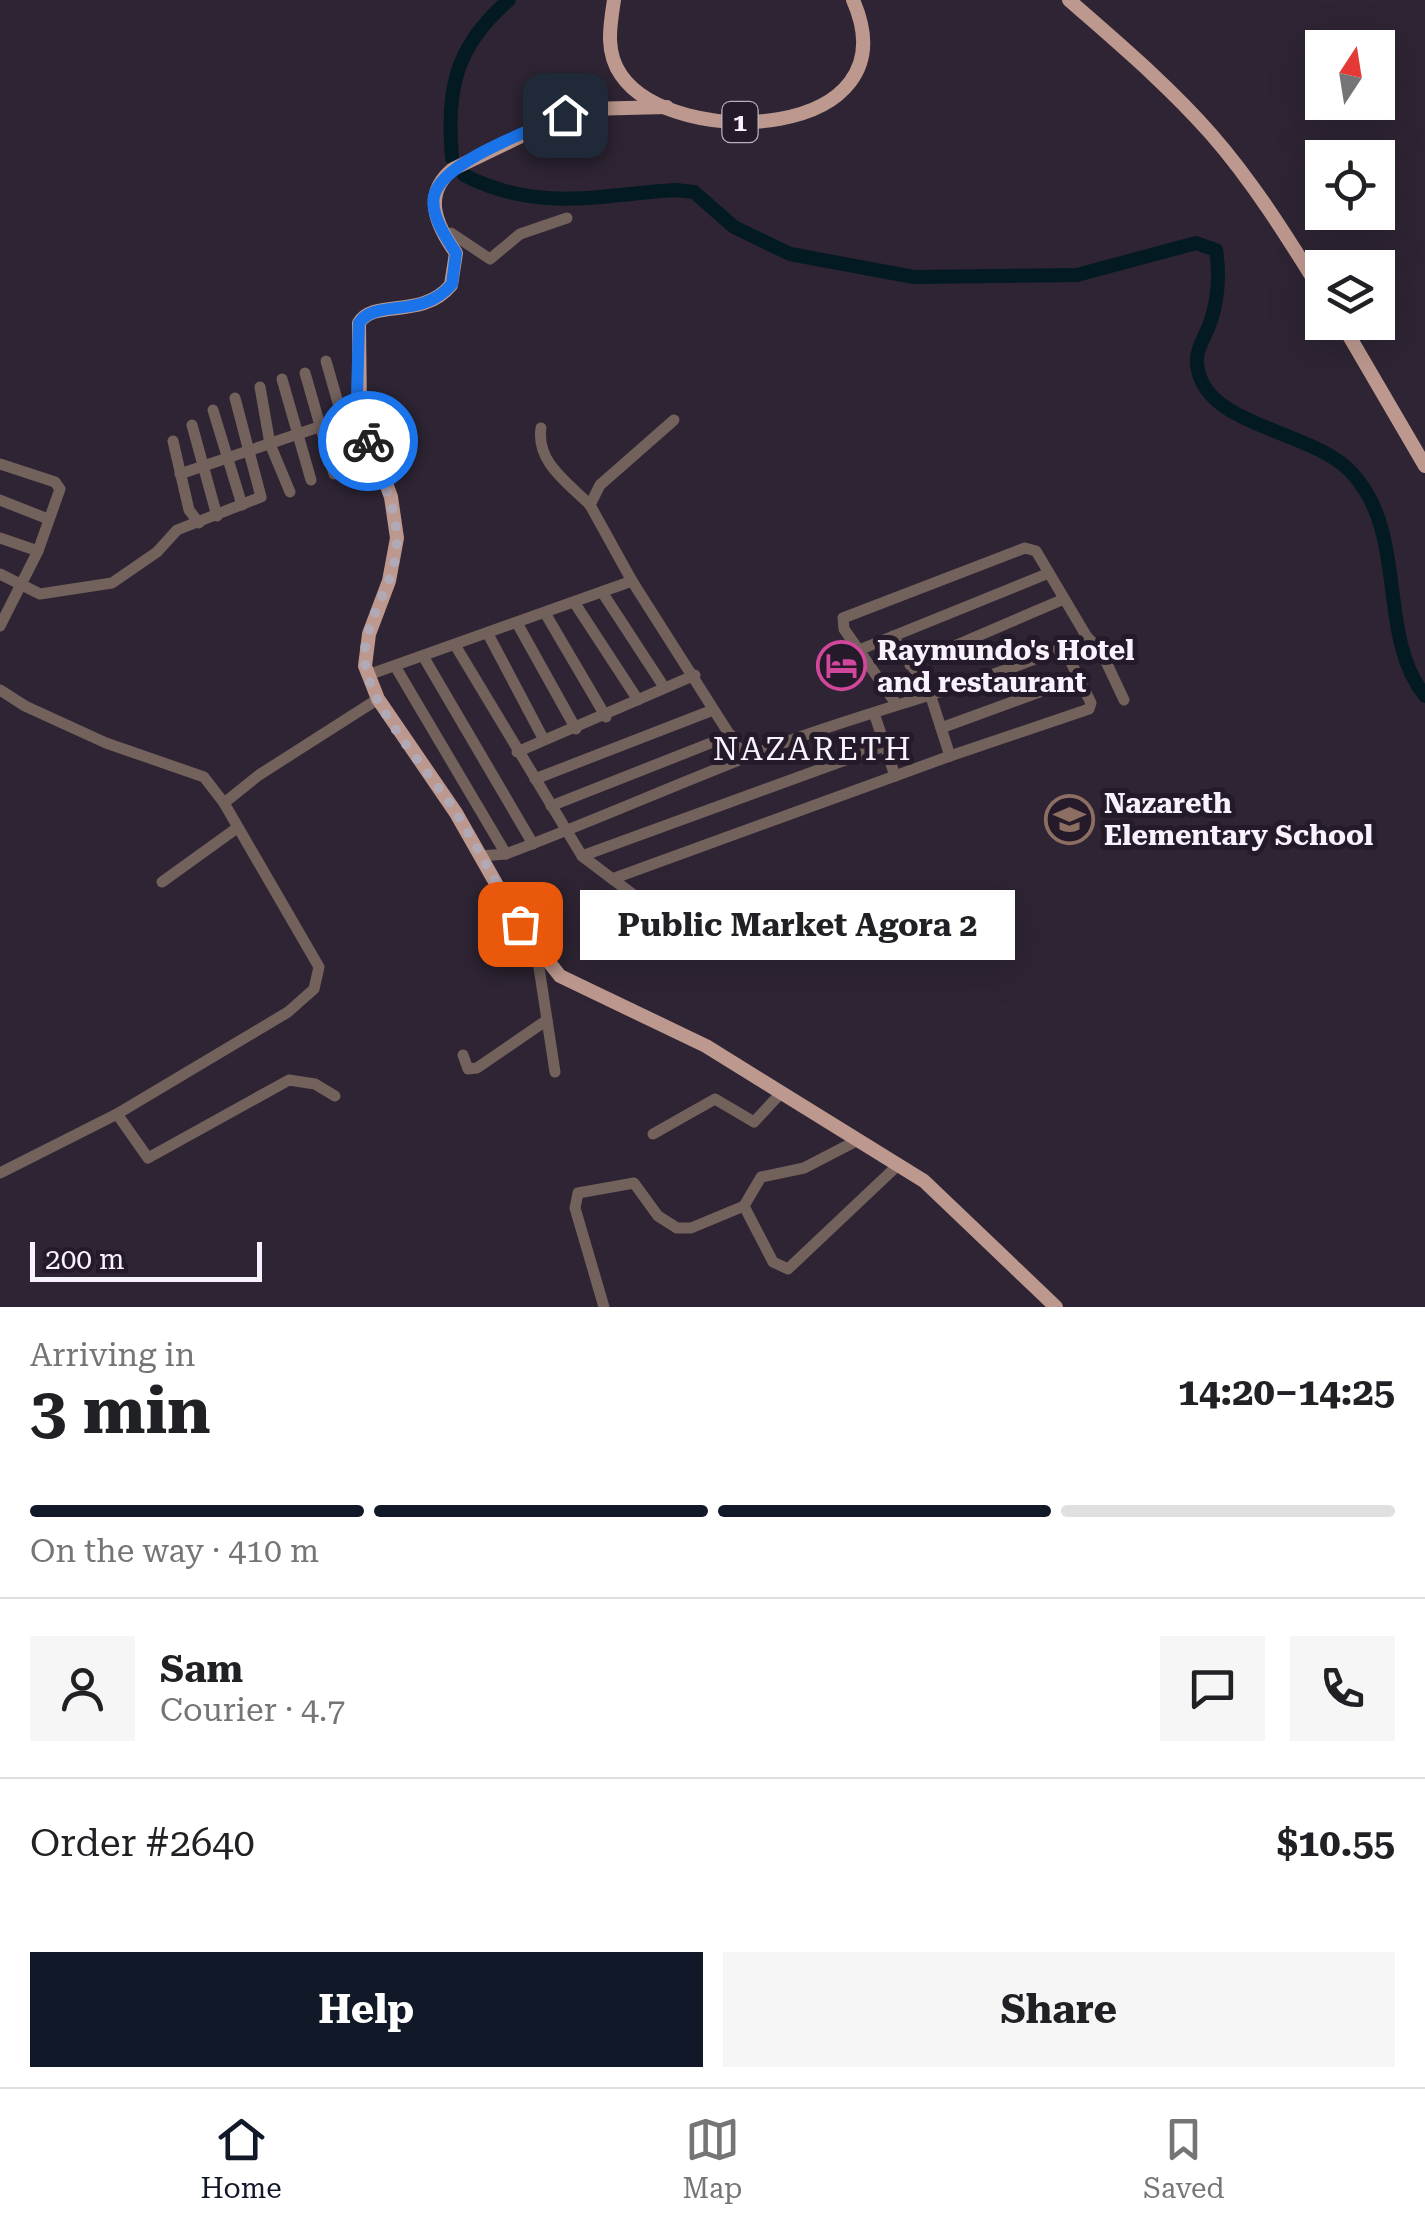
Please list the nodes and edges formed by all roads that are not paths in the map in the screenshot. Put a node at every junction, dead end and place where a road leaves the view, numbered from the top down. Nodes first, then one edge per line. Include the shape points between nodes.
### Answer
1 (614, 0) edge
2 (854, 0) edge
3 (1069, 0) edge
4 (668, 106) junction
5 (567, 218) dead end
6 (444, 237) junction
7 (1305, 266) edge
8 (1352, 340) edge
9 (326, 361) dead end
10 (306, 374) dead end
11 (282, 379) dead end
12 (260, 387) dead end
13 (236, 398) dead end
14 (213, 410) dead end
15 (360, 413) junction
16 (343, 420) junction
17 (674, 420) dead end
18 (192, 425) dead end
19 (541, 428) dead end
20 (319, 430) junction
21 (296, 438) junction
22 (174, 440) dead end
23 (270, 444) junction
24 (248, 454) junction
25 (225, 459) junction
26 (0, 464) edge
27 (1425, 466) edge
28 (202, 468) junction
29 (357, 469) dead end
30 (180, 474) junction
31 (334, 474) dead end
32 (311, 480) dead end
33 (290, 492) dead end
34 (0, 500) edge
35 (242, 505) junction
36 (590, 505) junction
37 (217, 516) junction
38 (48, 519) junction
39 (199, 524) junction
40 (0, 538) edge
41 (38, 551) junction
42 (1049, 573) junction
43 (0, 574) edge
44 (22, 581) junction
45 (632, 581) junction
46 (602, 592) junction
47 (1064, 599) junction
48 (574, 602) junction
49 (545, 613) junction
50 (2, 618) edge
51 (516, 623) junction
52 (488, 634) junction
53 (893, 636) junction
54 (1087, 637) junction
55 (455, 646) junction
56 (1064, 648) junction
57 (859, 650) junction
58 (424, 656) junction
59 (910, 664) junction
60 (394, 666) junction
61 (368, 675) junction
62 (695, 675) junction
63 (1078, 678) junction
64 (664, 687) junction
65 (0, 690) edge
66 (930, 694) junction
67 (378, 699) junction
68 (638, 700) junction
69 (1124, 700) dead end
70 (897, 705) junction
71 (712, 710) junction
72 (874, 712) junction
73 (606, 717) junction
74 (940, 728) junction
75 (576, 730) junction
76 (731, 736) junction
77 (544, 740) junction
78 (884, 746) junction
79 (518, 752) junction
80 (950, 756) junction
81 (746, 759) junction
82 (895, 776) junction
83 (535, 779) junction
84 (224, 803) junction
85 (552, 806) junction
86 (238, 828) junction
87 (566, 828) junction
88 (533, 844) junction
89 (506, 854) junction
90 (480, 856) junction
91 (582, 856) junction
92 (612, 879) junction
93 (162, 882) dead end
94 (651, 918) dead end
95 (536, 948) junction
96 (547, 1020) junction
97 (463, 1056) dead end
98 (555, 1072) dead end
99 (781, 1092) junction
100 (335, 1096) dead end
101 (118, 1114) junction
102 (653, 1134) dead end
103 (858, 1140) junction
104 (898, 1165) junction
105 (0, 1173) edge
106 (744, 1206) junction
107 (604, 1307) edge
108 (1056, 1307) edge

1 - 4 main road, 1 via 609,43 620,74
2 - 4 main road, 1 via 866,37 861,66 848,86 822,104 754,122
3 - 7 main road via 1213,136
4 - 6 main road via 565,115 453,169 432,200
5 - 6 street via 520,234 490,258 451,232
6 - 15 main road via 457,260 442,296 416,308 372,311 359,323
8 - 27 main road
9 - 16 street
10 - 20 street
11 - 21 street
12 - 23 street
13 - 24 street
14 - 25 street
15 - 16 street
15 - 61 main road via 391,497 397,538 365,648
16 - 20 street
16 - 29 street
17 - 36 street via 600,486
18 - 28 street
19 - 36 street via 544,457
20 - 21 street
20 - 31 street
21 - 23 street
21 - 32 street
22 - 30 street
23 - 24 street
23 - 33 street
24 - 25 street
24 - 35 street via 261,497
25 - 28 street
25 - 35 street
26 - 38 street via 60,486
28 - 30 street
28 - 37 street
30 - 39 street
34 - 38 street
35 - 37 street
36 - 45 street
37 - 39 street
38 - 41 street
39 - 44 street via 177,530 112,583 40,594
40 - 41 street
41 - 44 street
42 - 47 street
42 - 53 street
42 - 57 street via 1036,551 1025,548 846,615 842,624
43 - 44 street
44 - 50 street
45 - 46 street
45 - 62 street
46 - 48 street
46 - 64 street
47 - 54 street
47 - 59 street
48 - 49 street
48 - 68 street
49 - 51 street
49 - 73 street
51 - 52 street
51 - 75 street
52 - 55 street
52 - 77 street
53 - 57 street
53 - 59 street
54 - 56 street
54 - 69 street
55 - 58 street
55 - 79 street
56 - 63 street
56 - 66 street
57 - 70 street
58 - 60 street
58 - 88 street
59 - 66 street
60 - 61 street
60 - 89 street
61 - 67 main road
62 - 64 street
62 - 71 street
63 - 74 street
63 - 80 street via 1089,709
64 - 68 street
65 - 84 street via 106,742 204,777
66 - 70 street
66 - 74 street
67 - 84 street
67 - 90 main road
68 - 73 street
70 - 72 street
71 - 76 street
71 - 83 street
72 - 78 street
72 - 81 street
73 - 75 street
74 - 80 street
75 - 77 street
76 - 81 street
76 - 85 street
77 - 79 street
78 - 82 street
78 - 91 street
79 - 83 street
80 - 82 street
81 - 87 street
82 - 92 street
83 - 85 street
84 - 86 street
85 - 87 street
86 - 93 street
86 - 101 street via 319,967 318,982 288,1012
87 - 88 street
87 - 91 street
88 - 89 street
89 - 90 street
90 - 95 main road
91 - 92 street
92 - 94 street
95 - 96 street
95 - 99 main road via 560,976 706,1046
96 - 97 street via 478,1068 468,1069
96 - 98 street
99 - 102 street via 754,1122 715,1098
99 - 103 main road
100 - 101 street via 289,1080 148,1158
101 - 105 street
103 - 104 main road
103 - 106 street via 804,1168 761,1177
104 - 106 street via 788,1269 772,1262
104 - 108 main road via 944,1199
106 - 107 street via 683,1228 658,1216 634,1183 578,1193 574,1208

